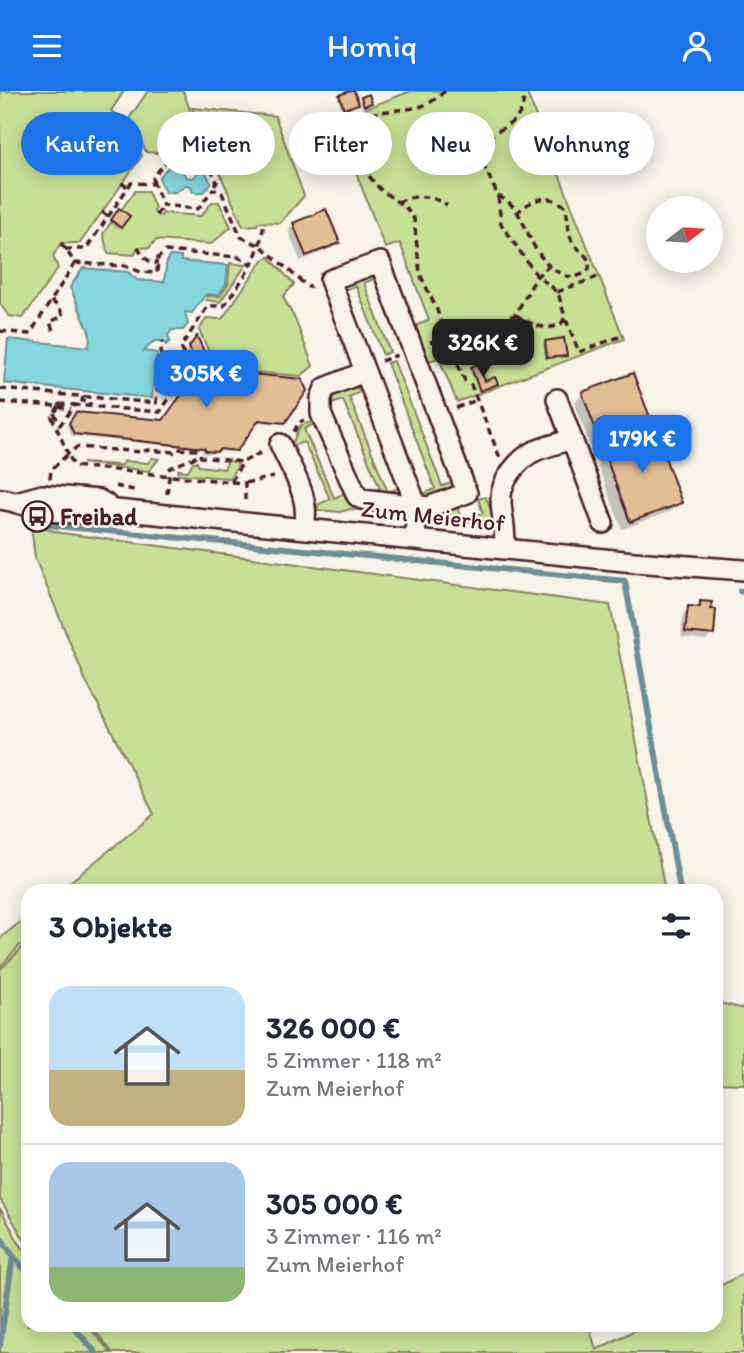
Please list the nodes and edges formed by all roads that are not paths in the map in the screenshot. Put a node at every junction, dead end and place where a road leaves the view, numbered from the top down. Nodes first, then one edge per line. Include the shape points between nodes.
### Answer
1 (364, 372) junction
2 (558, 400) dead end
3 (572, 439) junction
4 (280, 444) road end
5 (10, 500) edge
6 (417, 507) junction
7 (603, 523) dead end
8 (304, 527) junction
9 (415, 539) junction
10 (504, 548) junction
11 (744, 569) edge

1 - 6 street
1 - 6 street via 325,388 321,414 357,496
1 - 6 street via 330,281 380,262 467,493
2 - 3 street
3 - 7 street
3 - 10 street via 535,451 507,478 500,501
4 - 8 street via 306,501
5 - 8 street, Zum Meierhof via 68,497 99,500 116,510
6 - 9 street
8 - 9 street, Zum Meierhof
9 - 10 street, Zum Meierhof
10 - 11 street, Zum Meierhof

